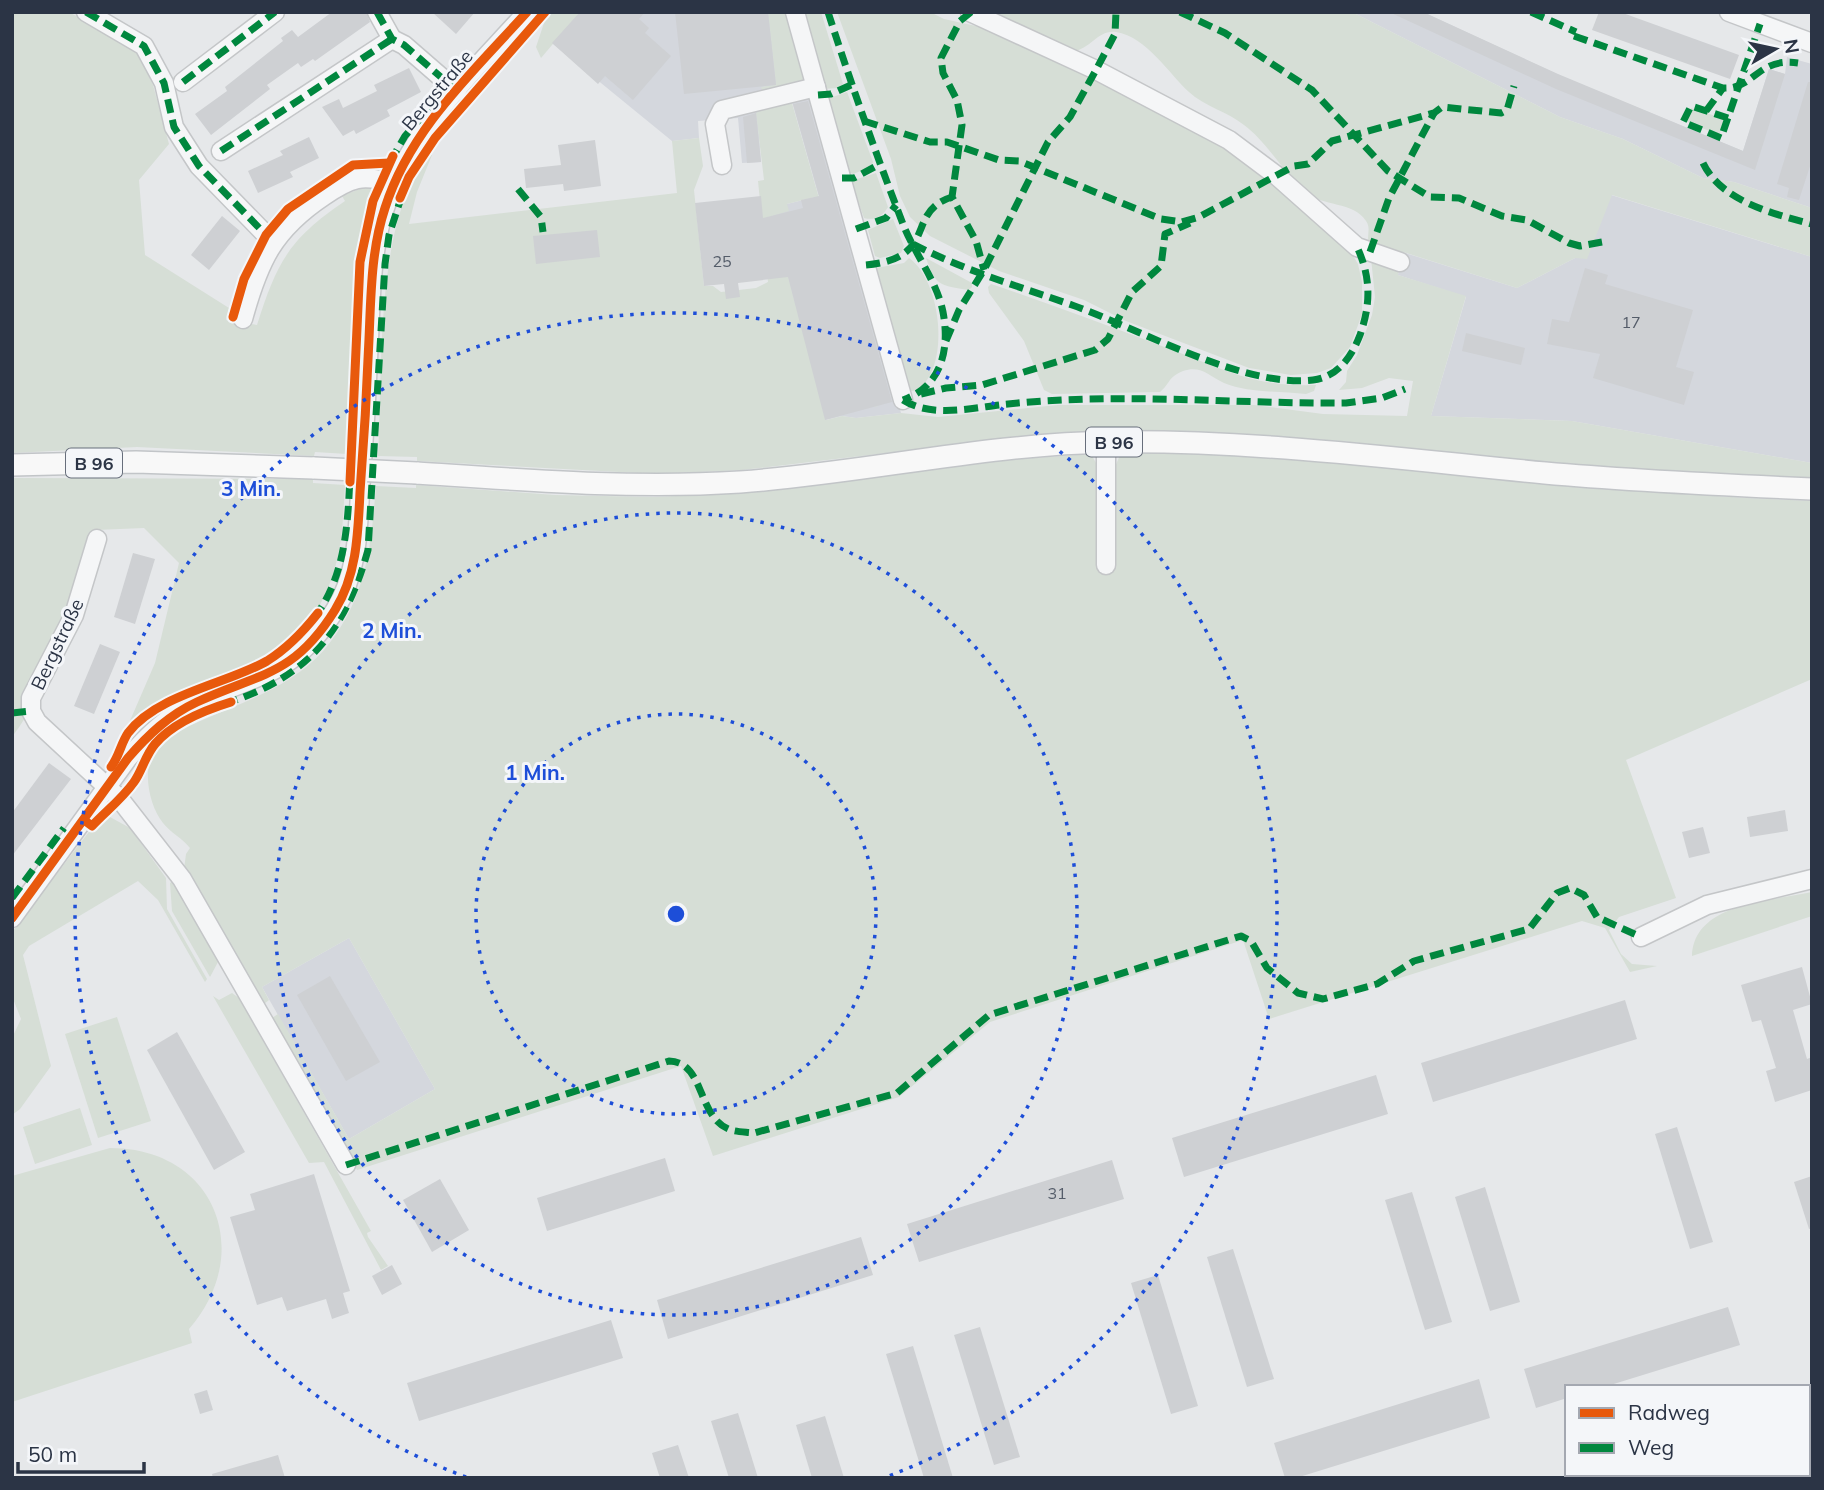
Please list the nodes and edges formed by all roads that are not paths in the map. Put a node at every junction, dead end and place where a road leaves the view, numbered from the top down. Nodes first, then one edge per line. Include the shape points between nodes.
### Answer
1 (86, 12) edge
2 (275, 12) edge
3 (377, 12) edge
4 (527, 12) edge
5 (795, 12) edge
6 (970, 12) edge
7 (1729, 12) edge
8 (392, 39) junction
9 (1812, 43) edge
10 (183, 82) dead end
11 (816, 87) junction
12 (457, 90) junction
13 (221, 151) dead end
14 (722, 165) dead end
15 (393, 185) junction
16 (272, 241) junction
17 (1400, 262) dead end
18 (243, 319) dead end
19 (904, 400) dead end
20 (1106, 442) junction
21 (12, 465) edge
22 (1812, 489) edge
23 (97, 539) dead end
24 (1106, 565) dead end
25 (108, 788) junction
26 (1812, 879) edge
27 (12, 918) edge
28 (1641, 937) dead end
29 (346, 1165) dead end

1 - 16 street via 144,46 164,83 174,127 200,166
2 - 10 street
3 - 8 street, Bergstraße
4 - 12 street, Bergstraße
5 - 11 street
6 - 17 street via 1096,70 1229,140 1357,247
7 - 9 street
8 - 12 street, Bergstraße
8 - 13 street
11 - 14 street via 722,110 715,124
11 - 19 street
12 - 15 street, Bergstraße via 425,128
15 - 16 street via 365,176 345,182 303,210
15 - 25 street, Bergstraße via 373,262 356,550 335,609 313,639 273,672 197,702 149,734
16 - 18 street
20 - 21 main road, B 96, bridge via 1005,448 742,482 654,485 136,462
20 - 22 main road, B 96 via 1248,444 1550,473
20 - 24 street
23 - 25 street, Bergstraße via 74,615 31,698 31,711 37,722
25 - 27 street
25 - 29 street via 194,897
26 - 28 street via 1707,905

